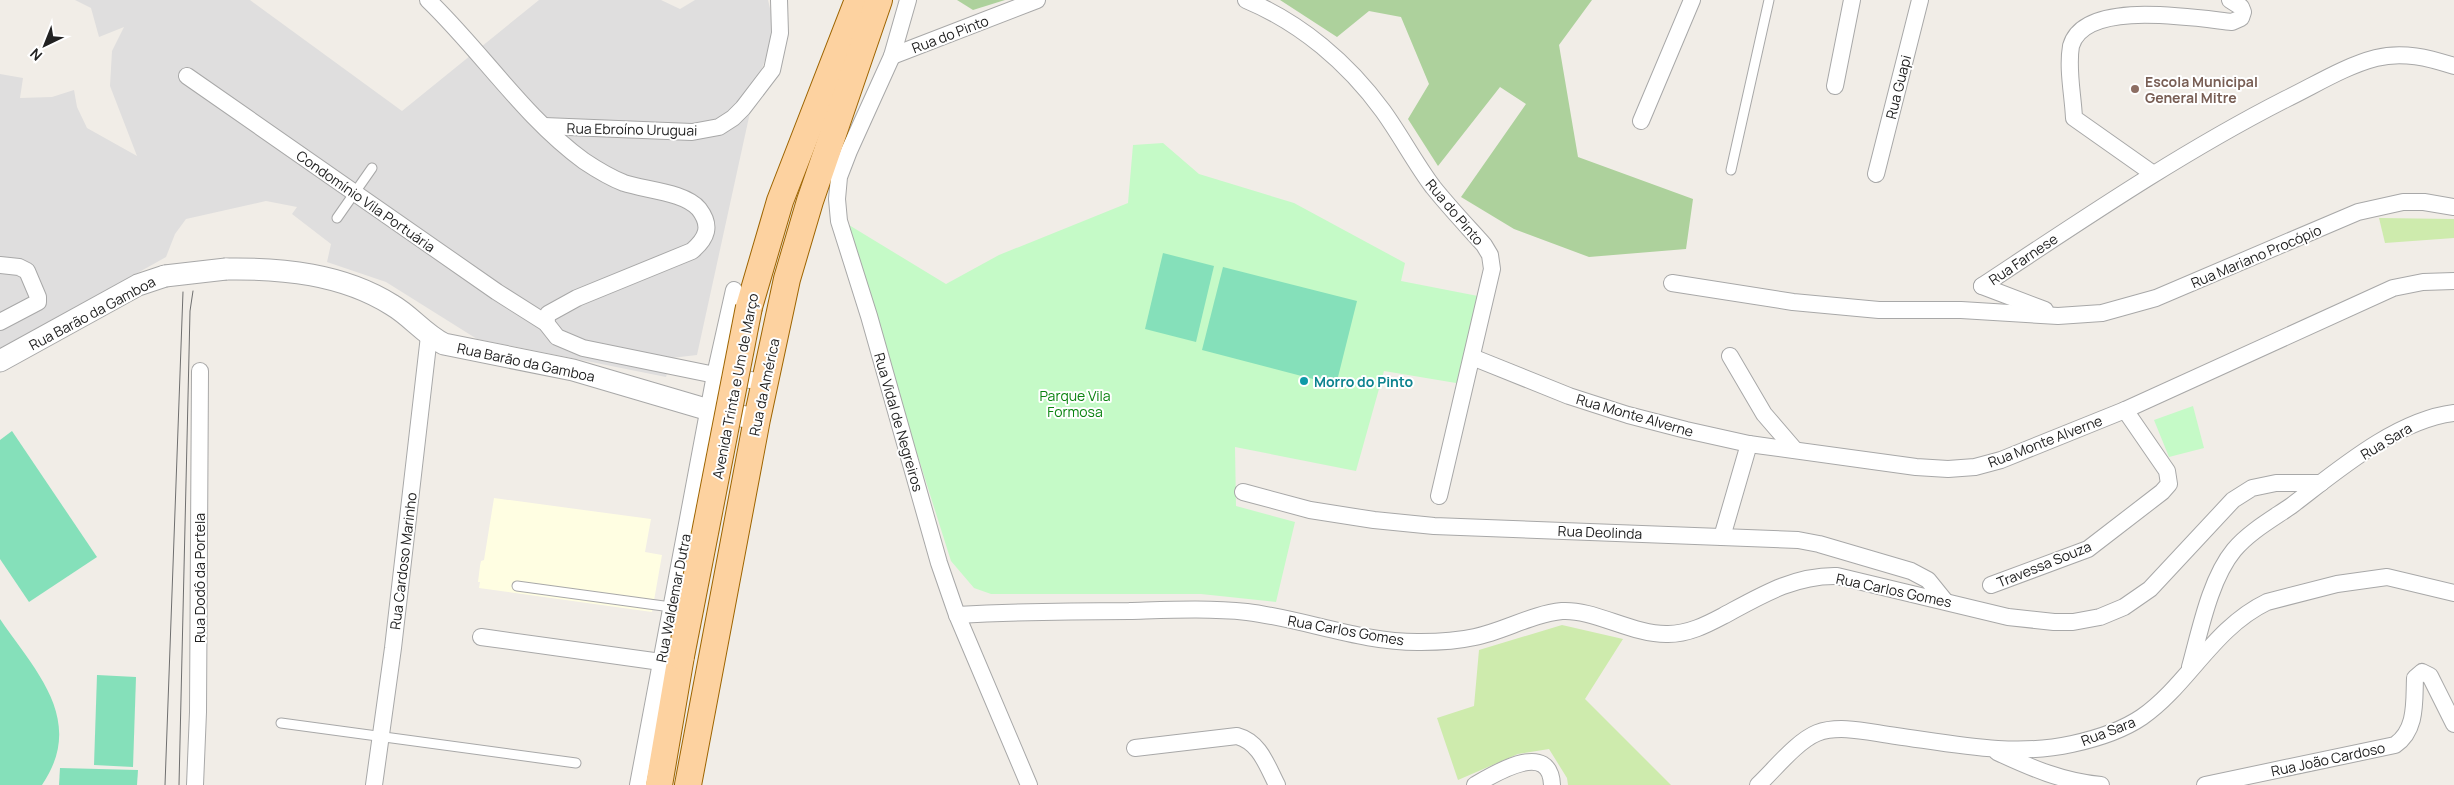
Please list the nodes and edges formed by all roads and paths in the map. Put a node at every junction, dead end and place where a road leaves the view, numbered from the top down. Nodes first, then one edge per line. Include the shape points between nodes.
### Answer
1 (428, 0) edge
2 (779, 0) edge
3 (858, 0) edge
4 (879, 0) edge
5 (908, 0) edge
6 (1037, 0) edge
7 (1246, 0) edge
8 (1692, 0) edge
9 (1769, 0) edge
10 (1852, 0) edge
11 (1920, 0) edge
12 (2230, 0) edge
13 (892, 56) junction
14 (2454, 66) edge
15 (187, 76) dead end
16 (1836, 86) dead end
17 (1641, 122) dead end
18 (544, 126) junction
19 (372, 168) dead end
20 (1731, 170) dead end
21 (2152, 173) junction
22 (1876, 174) dead end
23 (354, 192) junction
24 (2454, 207) edge
25 (337, 218) dead end
26 (0, 265) edge
27 (2454, 280) edge
28 (1672, 283) dead end
29 (742, 299) junction
30 (2058, 316) junction
31 (0, 322) edge
32 (546, 323) junction
33 (429, 336) junction
34 (1730, 356) dead end
35 (1472, 358) junction
36 (0, 361) edge
37 (200, 371) dead end
38 (715, 375) junction
39 (765, 382) junction
40 (709, 410) junction
41 (2125, 410) junction
42 (2454, 413) edge
43 (757, 420) junction
44 (1749, 444) junction
45 (1795, 450) junction
46 (2321, 483) junction
47 (1243, 492) dead end
48 (1439, 496) dead end
49 (1722, 537) junction
50 (1991, 585) dead end
51 (516, 586) dead end
52 (2454, 593) edge
53 (1945, 601) junction
54 (672, 607) junction
55 (956, 616) junction
56 (482, 637) dead end
57 (671, 659) junction
58 (2190, 669) junction
59 (281, 723) dead end
60 (2454, 724) edge
61 (380, 736) junction
62 (1135, 748) dead end
63 (1992, 750) junction
64 (576, 763) dead end
65 (195, 785) edge
66 (374, 785) edge
67 (638, 785) edge
68 (659, 785) edge
69 (688, 785) edge
70 (1029, 785) edge
71 (1277, 785) edge
72 (1475, 785) edge
73 (1552, 785) edge
74 (1758, 785) edge
75 (2101, 785) edge
76 (2205, 785) edge

1 - 18 street
2 - 18 street, Rua Ebroíno Uruguai via 780,33 772,70 743,108 719,127 692,132
3 - 29 main road, Avenida Trinta e Um de Março
4 - 39 main road, Rua da América via 810,201 787,279
5 - 13 street, Rua Vidal de Negreiros
6 - 13 street, Rua do Pinto
7 - 35 street, Rua do Pinto via 1291,22 1317,41 1360,82 1435,189 1484,245 1490,255 1492,269
8 - 17 street
9 - 20 lane
10 - 16 street
11 - 22 street, Rua Guapi
12 - 21 street via 2243,12 2241,18 2232,22 2138,4 2094,11 2082,20 2071,47 2074,118
13 - 55 street, Rua Vidal de Negreiros via 848,151 840,177 838,221
14 - 21 street via 2398,55 2358,64 2242,122
15 - 23 street, Condomínio Vila Portuária
18 - 32 street via 585,161 602,171 624,182 675,196 698,208 706,222 707,234 692,251 554,310 548,314
19 - 23 lane
21 - 30 street, Rua Farnese via 1982,286
23 - 25 lane
23 - 32 street, Condomínio Vila Portuária
24 - 30 street, Rua Mariano Procópio via 2403,202 2358,212 2156,298 2102,313
26 - 31 street via 27,271 38,297 38,302
27 - 41 street, Rua Monte Alverne via 2393,288
28 - 30 street via 1793,302 1879,310 1961,310
29 - 38 street, Rua Waldemar Dutra
29 - 57 main road, Avenida Trinta e Um de Março, bridge
32 - 38 street, Condomínio Vila Portuária via 557,337 583,348
33 - 36 street, Rua Barão da Gamboa, bridge via 397,307 366,291 296,272 226,269 165,276 138,285
33 - 40 street, Rua Barão da Gamboa via 457,348 573,370
33 - 61 street, Rua Cardoso Marinho
34 - 45 street via 1764,414
35 - 44 street, Rua Monte Alverne via 1628,415
35 - 48 street, Rua do Pinto
37 - 65 street, Rua Dodô da Portela
38 - 39 street, Condomínio Vila Portuária
38 - 40 street, Rua Waldemar Dutra
39 - 43 main road, Rua da América
40 - 43 street, Rua Barão da Gamboa
40 - 54 street, Rua Waldemar Dutra
41 - 45 street, Rua Monte Alverne via 2001,460 1975,467 1916,467
41 - 50 street, Travessa Souza via 2167,471 2169,484 2088,549
42 - 46 street, Rua Sara via 2433,416 2390,436
43 - 69 main road, Rua da América
44 - 45 street, Rua Monte Alverne
44 - 49 street
46 - 53 street, Rua Carlos Gomes via 2276,483 2252,488 2233,500 2150,589 2124,607 2100,617 2054,622 2008,617
46 - 58 street, Rua Sara via 2247,537 2233,551 2210,598
47 - 49 street, Rua Deolinda via 1310,510 1434,526
49 - 53 street, Rua Deolinda via 1820,544 1921,575
51 - 54 lane
52 - 58 street via 2387,577 2337,584 2288,596 2257,607 2228,630
53 - 55 street, Rua Carlos Gomes via 1837,576 1818,575 1780,586 1685,632 1667,634 1639,630 1563,611 1476,637 1418,642 1384,639 1248,612 1215,610 1018,611
54 - 57 street, Rua Waldemar Dutra
55 - 70 street, Rua Vidal de Negreiros
56 - 57 street
57 - 67 street, Rua Waldemar Dutra
57 - 68 main road, Avenida Trinta e Um de Março
58 - 63 street, Rua Sara via 2165,698 2142,717 2113,732 2038,750
59 - 61 lane
60 - 76 street, Rua João Cardoso via 2430,676 2422,672 2415,678 2412,726 2408,735 2395,745
61 - 64 lane
61 - 66 street, Rua Cardoso Marinho
62 - 71 street via 1237,736 1247,739 1257,748
63 - 74 street, Rua Sara via 1828,730 1805,740
63 - 75 street via 2040,772
72 - 73 street via 1501,770 1531,762 1548,770

